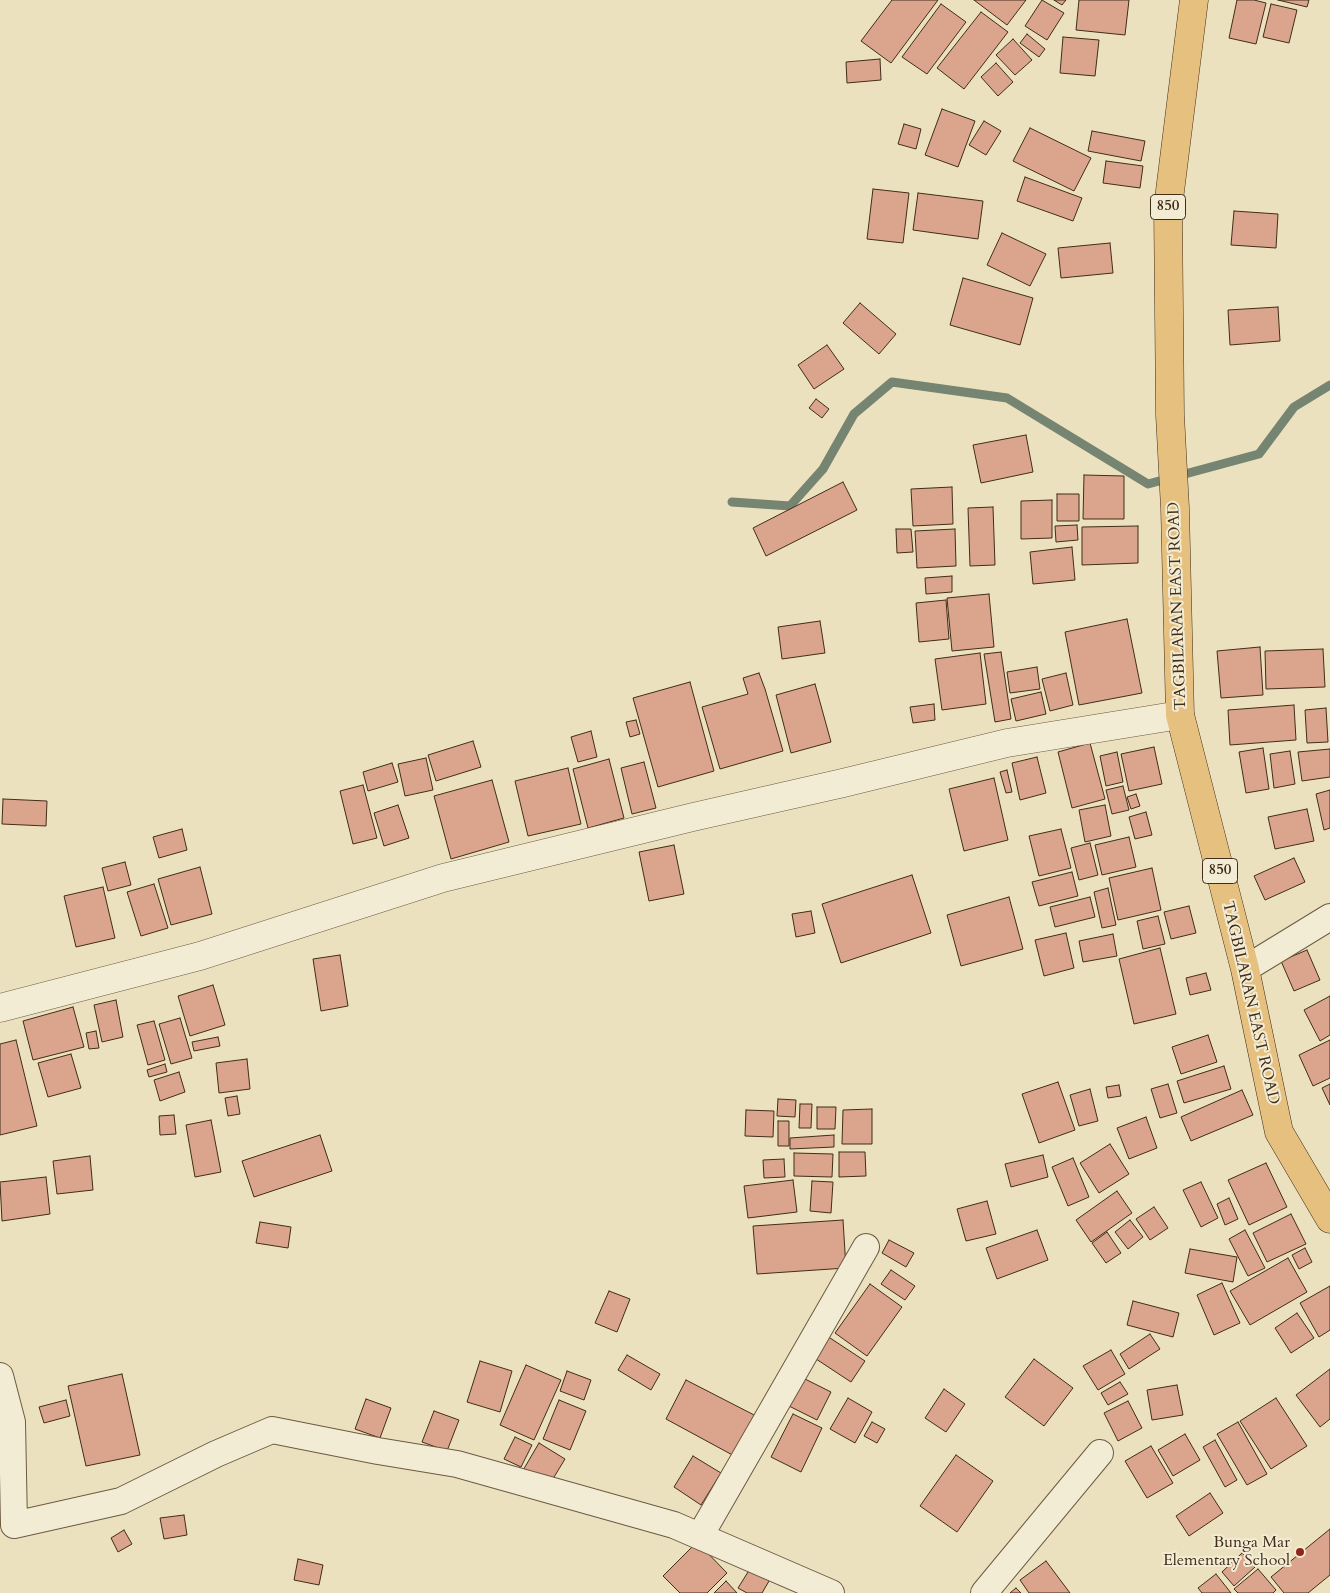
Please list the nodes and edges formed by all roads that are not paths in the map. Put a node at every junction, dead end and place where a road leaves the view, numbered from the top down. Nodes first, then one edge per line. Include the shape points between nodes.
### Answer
1 (1194, 0) edge
2 (1180, 715) junction
3 (1330, 916) edge
4 (1245, 969) junction
5 (0, 1008) edge
6 (1330, 1218) edge
7 (866, 1247) dead end
8 (0, 1376) edge
9 (1100, 1453) dead end
10 (700, 1536) junction
11 (830, 1593) edge
12 (984, 1593) edge

1 - 2 main road, TAGBILARAN EAST ROAD / 850 via 1168,207 1170,416
2 - 4 main road, TAGBILARAN EAST ROAD / 850
2 - 5 street via 1007,743 443,878 200,956
3 - 4 street
4 - 6 main road, TAGBILARAN EAST ROAD / 850 via 1280,1132
7 - 10 street
8 - 10 street via 12,1422 14,1525 121,1501 272,1430 457,1464 674,1525
9 - 12 street
10 - 11 street

